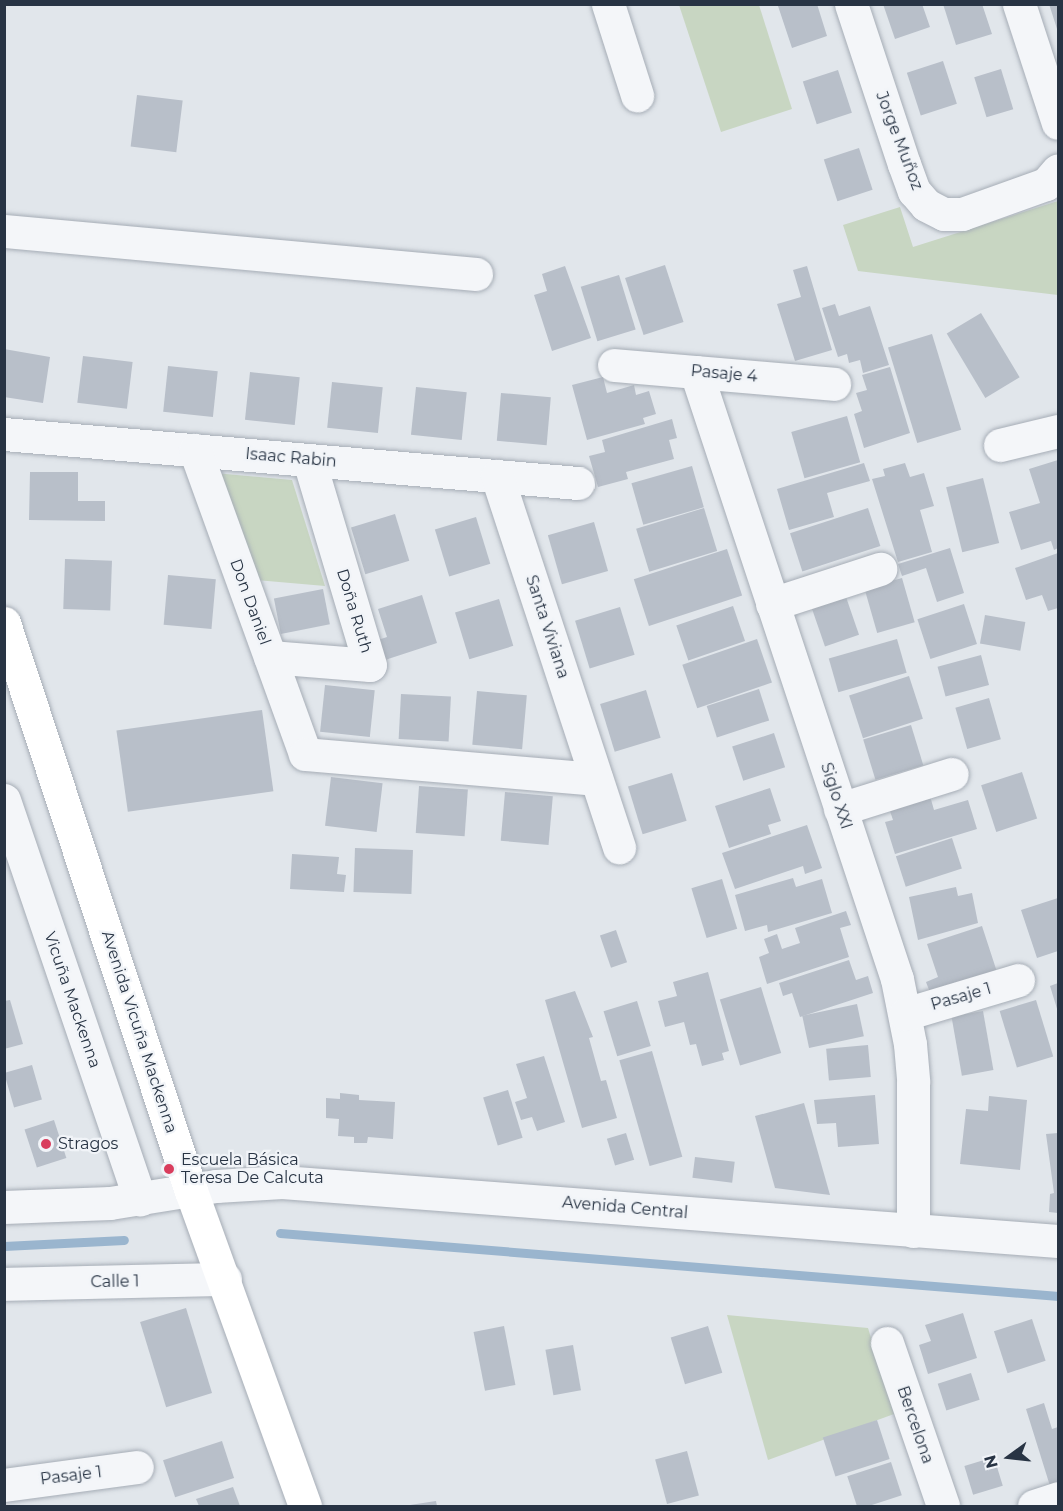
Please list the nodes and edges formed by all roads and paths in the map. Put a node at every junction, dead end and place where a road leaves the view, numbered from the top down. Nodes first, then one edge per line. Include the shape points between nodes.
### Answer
1 (608, 4) edge
2 (851, 4) edge
3 (1019, 4) edge
4 (637, 95) dead end
5 (1059, 123) edge
6 (1059, 170) edge
7 (4, 231) edge
8 (476, 274) dead end
9 (614, 365) dead end
10 (696, 372) junction
11 (834, 384) dead end
12 (1059, 431) edge
13 (4, 434) edge
14 (1000, 445) dead end
15 (195, 450) junction
16 (309, 460) junction
17 (497, 476) junction
18 (578, 483) dead end
19 (880, 569) dead end
20 (772, 604) junction
21 (4, 623) edge
22 (270, 657) junction
23 (952, 774) dead end
24 (596, 778) junction
25 (4, 800) edge
26 (840, 809) junction
27 (618, 847) dead end
28 (1018, 980) dead end
29 (905, 1014) junction
30 (191, 1191) junction
31 (140, 1199) junction
32 (4, 1207) edge
33 (914, 1231) junction
34 (1059, 1241) edge
35 (225, 1279) junction
36 (4, 1284) edge
37 (887, 1343) dead end
38 (137, 1467) dead end
39 (4, 1485) edge
40 (1059, 1498) edge
41 (305, 1506) edge
42 (943, 1506) edge
43 (1034, 1506) edge

1 - 4 street
2 - 6 street, Jorge Muñoz via 904,164 915,191 926,205 944,214 962,214 1046,184
3 - 5 street
7 - 8 street
9 - 10 street, Pasaje 4
10 - 11 street, Pasaje 4
10 - 20 street, Siglo XXI
12 - 14 street
13 - 15 street, Isaac Rabin
15 - 16 street, Isaac Rabin
15 - 22 street, Don Daniel
16 - 17 street, Isaac Rabin
16 - 22 street, Doña Ruth via 370,665
17 - 18 street, Isaac Rabin
17 - 24 street, Santa Viviana
19 - 20 street
20 - 26 street, Siglo XXI
21 - 30 main road, Avenida Vicuña Mackenna
22 - 24 street, Don Daniel via 305,754
23 - 26 street
24 - 27 street, Santa Viviana
25 - 31 street, Vicuña Mackenna
26 - 29 street, Siglo XXI
28 - 29 street, Pasaje 1
29 - 33 street, Siglo XXI via 913,1082
30 - 31 street, Avenida Central
30 - 33 street, Avenida Central via 236,1184 329,1184
30 - 35 main road, Avenida Vicuña Mackenna
31 - 32 street, Avenida Central via 62,1207
33 - 34 street, Avenida Central
35 - 36 street, Calle 1
35 - 41 main road, Avenida Vicuña Mackenna
37 - 42 street, Bercelona
38 - 39 street, Pasaje 1
40 - 43 street

